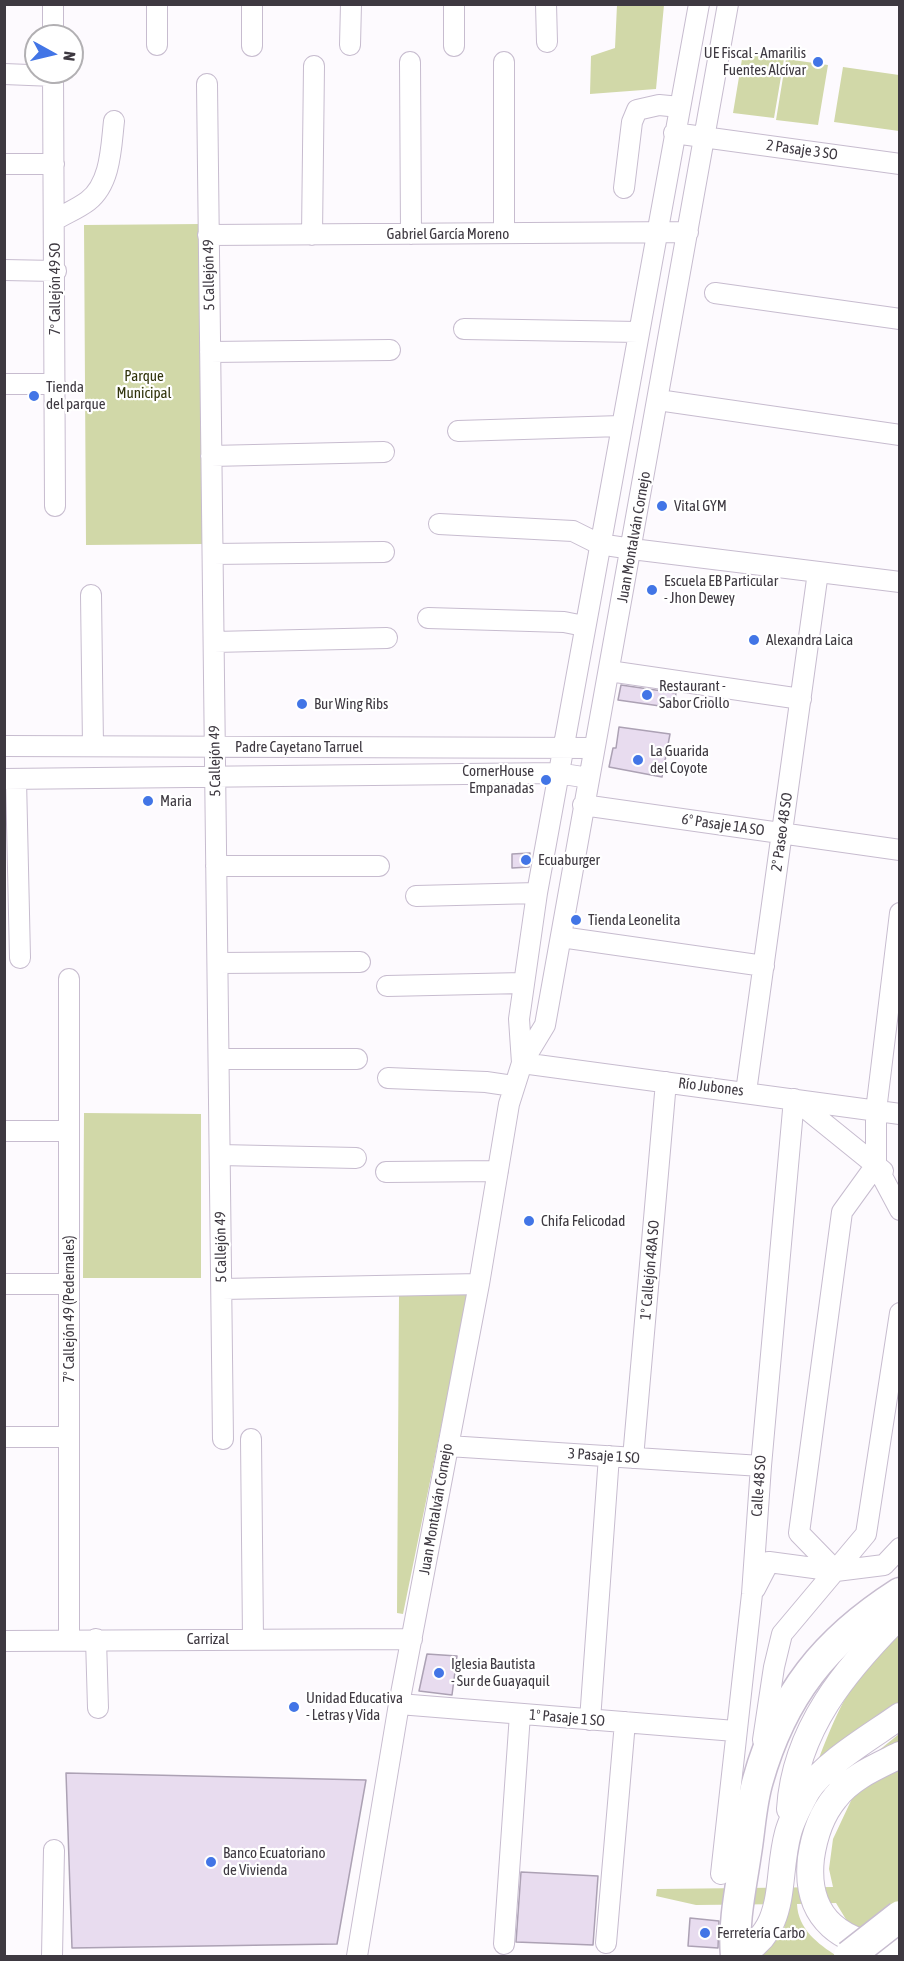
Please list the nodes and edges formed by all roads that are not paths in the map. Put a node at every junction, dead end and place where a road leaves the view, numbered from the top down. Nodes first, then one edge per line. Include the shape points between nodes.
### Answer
1 (53, 4) edge
2 (157, 4) edge
3 (252, 4) edge
4 (351, 4) edge
5 (454, 4) edge
6 (546, 4) edge
7 (699, 4) edge
8 (728, 4) edge
9 (53, 24) edge
10 (547, 42) dead end
11 (157, 45) dead end
12 (351, 45) dead end
13 (252, 46) dead end
14 (454, 46) dead end
15 (410, 62) dead end
16 (504, 62) dead end
17 (314, 66) dead end
18 (4, 74) edge
19 (24, 74) edge
20 (54, 84) edge
21 (207, 84) dead end
22 (680, 106) junction
23 (114, 121) dead end
24 (675, 133) junction
25 (704, 137) junction
26 (4, 164) edge
27 (54, 164) junction
28 (900, 164) edge
29 (624, 188) dead end
30 (55, 220) junction
31 (656, 232) junction
32 (688, 232) junction
33 (504, 233) junction
34 (312, 234) junction
35 (411, 234) junction
36 (208, 235) junction
37 (4, 270) edge
38 (56, 271) junction
39 (715, 293) dead end
40 (900, 319) edge
41 (464, 329) dead end
42 (638, 332) junction
43 (390, 350) dead end
44 (210, 352) junction
45 (4, 384) edge
46 (55, 384) junction
47 (658, 400) junction
48 (621, 426) junction
49 (458, 431) dead end
50 (900, 435) edge
51 (384, 452) dead end
52 (211, 456) junction
53 (55, 506) dead end
54 (439, 524) dead end
55 (599, 544) junction
56 (632, 549) junction
57 (384, 552) dead end
58 (213, 554) junction
59 (818, 572) junction
60 (900, 582) edge
61 (91, 595) dead end
62 (428, 618) dead end
63 (584, 626) junction
64 (387, 638) dead end
65 (214, 642) junction
66 (609, 670) junction
67 (801, 699) junction
68 (4, 746) edge
69 (93, 746) junction
70 (215, 747) junction
71 (563, 748) junction
72 (594, 748) junction
73 (557, 773) junction
74 (215, 777) junction
75 (589, 778) junction
76 (10, 779) edge
77 (583, 805) junction
78 (782, 834) junction
79 (900, 850) edge
80 (216, 866) junction
81 (379, 866) dead end
82 (537, 893) junction
83 (416, 896) dead end
84 (900, 913) edge
85 (561, 937) junction
86 (20, 958) dead end
87 (360, 962) dead end
88 (218, 963) junction
89 (764, 966) junction
90 (69, 979) dead end
91 (896, 979) edge
92 (522, 983) junction
93 (387, 986) dead end
94 (219, 1059) junction
95 (357, 1059) dead end
96 (522, 1063) junction
97 (388, 1078) dead end
98 (666, 1082) junction
99 (513, 1086) junction
100 (746, 1092) junction
101 (794, 1099) junction
102 (876, 1111) junction
103 (900, 1114) edge
104 (4, 1131) edge
105 (69, 1131) junction
106 (220, 1155) junction
107 (357, 1158) dead end
108 (876, 1165) junction
109 (498, 1171) junction
110 (386, 1172) dead end
111 (900, 1185) edge
112 (900, 1210) edge
113 (4, 1284) edge
114 (69, 1284) junction
115 (479, 1284) junction
116 (222, 1289) junction
117 (900, 1313) edge
118 (4, 1437) edge
119 (69, 1437) junction
120 (224, 1439) dead end
121 (251, 1439) dead end
122 (448, 1446) junction
123 (609, 1456) junction
124 (633, 1458) junction
125 (760, 1466) junction
126 (900, 1548) edge
127 (836, 1571) junction
128 (900, 1593) edge
129 (752, 1594) junction
130 (900, 1616) edge
131 (69, 1639) junction
132 (96, 1639) junction
133 (253, 1639) junction
134 (412, 1639) junction
135 (4, 1641) edge
136 (399, 1704) junction
137 (98, 1708) dead end
138 (520, 1714) junction
139 (900, 1716) edge
140 (590, 1719) junction
141 (624, 1722) junction
142 (735, 1731) junction
143 (900, 1755) edge
144 (757, 1782) junction
145 (788, 1833) junction
146 (54, 1850) dead end
147 (721, 1874) dead end
148 (900, 1916) edge
149 (606, 1943) dead end
150 (504, 1944) dead end
151 (900, 1950) edge
152 (52, 1956) edge
153 (357, 1956) edge
154 (736, 1956) edge
155 (849, 1956) edge

1 - 9 street
2 - 11 street
3 - 13 street
4 - 12 street
5 - 14 street
6 - 10 street
7 - 22 street, Juan Montalván Cornejo
8 - 25 street, Juan Montalván Cornejo
15 - 35 street
16 - 33 street
17 - 34 street
18 - 19 street
20 - 27 street, 7º Callejón 49 SO
21 - 36 street, 5 Callejón 49
22 - 24 street, Juan Montalván Cornejo
22 - 29 street via 637,110
23 - 30 street via 105,176 98,190 88,201
24 - 25 street, 2 Pasaje 3 SO
24 - 31 street, Juan Montalván Cornejo
25 - 28 street, 2 Pasaje 3 SO
25 - 32 street, Juan Montalván Cornejo
26 - 27 street
27 - 30 street, 7º Callejón 49 SO
30 - 38 street, 7º Callejón 49 SO
31 - 32 street, Gabriel García Moreno
31 - 33 street, Gabriel García Moreno
31 - 42 street, Juan Montalván Cornejo
32 - 47 street, Juan Montalván Cornejo
33 - 35 street, Gabriel García Moreno
34 - 35 street, Gabriel García Moreno
34 - 36 street, Gabriel García Moreno
36 - 44 street, 5 Callejón 49
37 - 38 street
38 - 46 street, 7º Callejón 49 SO
39 - 40 street
41 - 42 street
42 - 48 street, Juan Montalván Cornejo
43 - 44 street
44 - 52 street, 5 Callejón 49
45 - 46 street
46 - 53 street, 7º Callejón 49 SO
47 - 50 street
47 - 56 street, Juan Montalván Cornejo
48 - 49 street
48 - 55 street, Juan Montalván Cornejo
51 - 52 street
52 - 58 street, 5 Callejón 49
54 - 55 street via 573,531
55 - 56 street
55 - 63 street, Juan Montalván Cornejo
56 - 59 street
56 - 66 street, Juan Montalván Cornejo
57 - 58 street
58 - 65 street, 5 Callejón 49
59 - 60 street
59 - 67 street, 2° Paseo 48 SO
61 - 69 street
62 - 63 street
63 - 71 street, Juan Montalván Cornejo
64 - 65 street
65 - 70 street, 5 Callejón 49
66 - 67 street
66 - 72 street, Juan Montalván Cornejo
67 - 78 street, 2° Paseo 48 SO
68 - 69 street, Padre Cayetano Tarruel
69 - 70 street, Padre Cayetano Tarruel
70 - 71 street, Padre Cayetano Tarruel
70 - 74 street, 5 Callejón 49
71 - 72 street, Padre Cayetano Tarruel
71 - 73 street, Juan Montalván Cornejo
72 - 75 street, Juan Montalván Cornejo
73 - 74 street, Padre Cayetano Tarruel
73 - 75 street, Padre Cayetano Tarruel
73 - 82 street, Juan Montalván Cornejo
74 - 76 street, Padre Cayetano Tarruel
74 - 80 street, 5 Callejón 49
75 - 77 street, Juan Montalván Cornejo
76 - 86 street
77 - 78 street, 6° Pasaje 1A SO
77 - 85 street, Juan Montalván Cornejo
78 - 79 street, 6° Pasaje 1A SO
78 - 89 street, 2° Paseo 48 SO
80 - 81 street
80 - 88 street, 5 Callejón 49
82 - 83 street
82 - 92 street, Juan Montalván Cornejo
84 - 91 street
85 - 89 street
85 - 96 street, Juan Montalván Cornejo via 545,1025
87 - 88 street
88 - 94 street, 5 Callejón 49
89 - 100 street, 2° Paseo 48 SO
90 - 105 street, 7° Callejón 49 (Pedernales)
91 - 102 street
92 - 93 street
92 - 96 street, Juan Montalván Cornejo
94 - 95 street
94 - 106 street, 5 Callejón 49
96 - 98 street, Río Jubones
96 - 99 street, Juan Montalván Cornejo
97 - 99 street
98 - 100 street, Río Jubones
98 - 124 street, 1° Callejón 48A SO
99 - 109 street, Juan Montalván Cornejo
100 - 101 street, Río Jubones
101 - 102 street, Río Jubones
101 - 108 street
101 - 125 street, Calle 48 SO
102 - 103 street, Río Jubones
102 - 108 street
104 - 105 street
105 - 114 street, 7° Callejón 49 (Pedernales)
106 - 107 street
106 - 116 street, 5 Callejón 49
108 - 111 street
108 - 112 street
108 - 127 street via 842,1212 798,1533
109 - 110 street
109 - 115 street, Juan Montalván Cornejo
113 - 114 street
114 - 119 street, 7° Callejón 49 (Pedernales)
115 - 116 street
115 - 122 street, Juan Montalván Cornejo
116 - 120 street, 5 Callejón 49
117 - 127 street via 866,1534
118 - 119 street
119 - 131 street, 7° Callejón 49 (Pedernales)
121 - 133 street
122 - 123 street, 3 Pasaje 1 SO
122 - 134 street, Juan Montalván Cornejo
123 - 124 street, 3 Pasaje 1 SO
123 - 140 street
124 - 125 street, 3 Pasaje 1 SO
125 - 129 street, Calle 48 SO
126 - 127 street via 884,1565
127 - 129 street via 769,1562
127 - 144 street via 782,1634
128 - 144 highway via 841,1635 818,1660 786,1710
129 - 142 street, Calle 48 SO
130 - 145 main road via 843,1676 813,1724 795,1780
131 - 132 street, Carrizal
131 - 135 street, Carrizal
132 - 133 street, Carrizal
132 - 137 street
133 - 134 street, Carrizal
134 - 136 street, Juan Montalván Cornejo
136 - 138 street, 1° Pasaje 1 SO
136 - 153 street, Juan Montalván Cornejo
138 - 140 street, 1° Pasaje 1 SO
138 - 150 street
139 - 145 main road via 820,1775 799,1806
140 - 141 street, 1° Pasaje 1 SO
141 - 142 street, 1° Pasaje 1 SO
141 - 149 street
142 - 147 street, Calle 48 SO
143 - 151 main road via 856,1778 834,1799 816,1833 810,1870 814,1901 838,1931 862,1943
144 - 154 highway via 735,1922
145 - 154 main road via 773,1920 758,1943
146 - 152 street
148 - 155 highway, bridge

